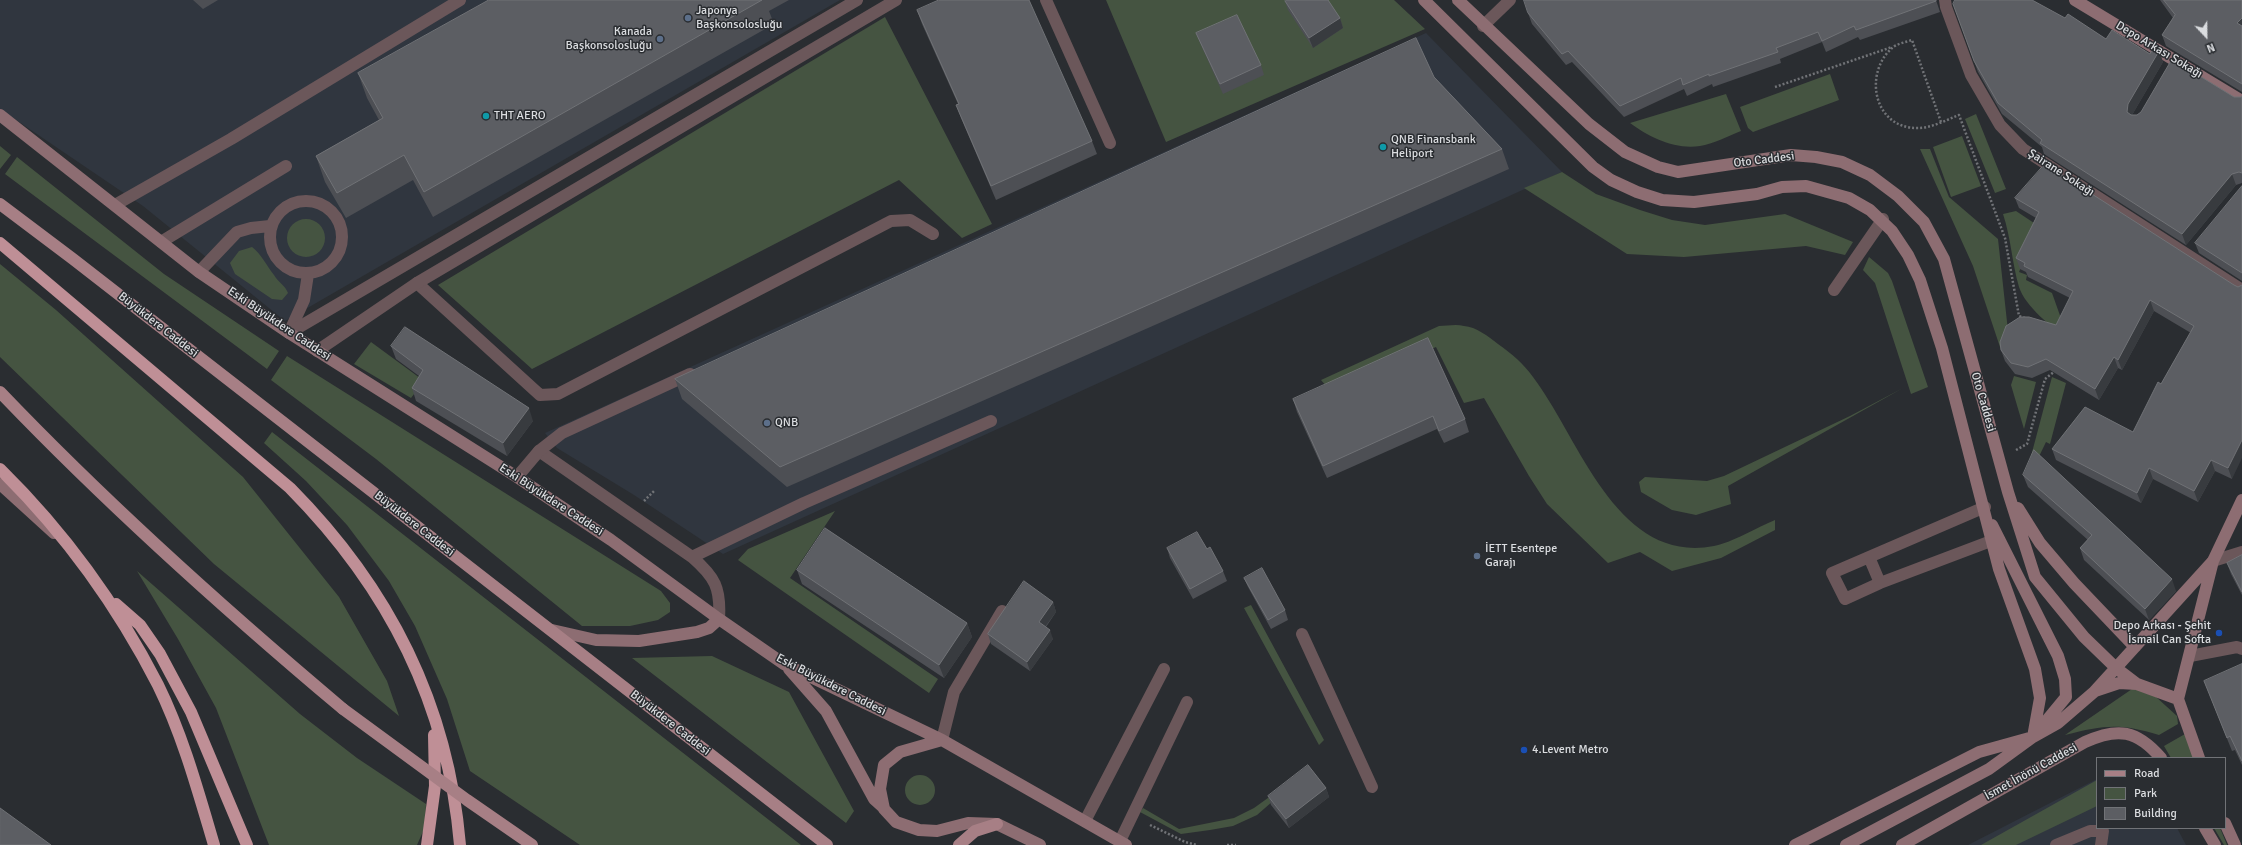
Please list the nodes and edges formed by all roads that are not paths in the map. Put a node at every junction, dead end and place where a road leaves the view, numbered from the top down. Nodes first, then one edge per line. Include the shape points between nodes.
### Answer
1 (460, 0) edge
2 (857, 0) edge
3 (896, 0) edge
4 (1046, 0) edge
5 (1424, 0) edge
6 (1458, 0) edge
7 (1510, 0) edge
8 (1945, 0) edge
9 (2075, 0) edge
10 (1483, 26) junction
11 (2173, 59) junction
12 (2165, 72) edge
13 (2242, 101) edge
14 (0, 115) edge
15 (1110, 143) dead end
16 (286, 166) dead end
17 (0, 204) edge
18 (115, 205) junction
19 (1883, 220) junction
20 (270, 226) junction
21 (933, 234) dead end
22 (161, 242) junction
23 (0, 243) edge
24 (2198, 243) edge
25 (2188, 255) junction
26 (199, 272) junction
27 (308, 274) junction
28 (416, 283) junction
29 (1834, 290) dead end
30 (2242, 290) edge
31 (289, 333) junction
32 (317, 351) junction
33 (704, 368) edge
34 (0, 392) edge
35 (990, 421) dead end
36 (539, 451) junction
37 (0, 468) edge
38 (517, 477) junction
39 (0, 484) edge
40 (2008, 492) junction
41 (2242, 500) edge
42 (1985, 507) junction
43 (1991, 541) junction
44 (68, 544) junction
45 (2242, 552) edge
46 (692, 557) junction
47 (1869, 558) junction
48 (2213, 561) junction
49 (1880, 583) junction
50 (106, 595) junction
51 (1002, 611) edge
52 (719, 619) junction
53 (552, 630) junction
54 (1302, 634) dead end
55 (2135, 647) junction
56 (2242, 649) edge
57 (2190, 656) junction
58 (784, 664) junction
59 (2116, 668) junction
60 (1164, 669) dead end
61 (2137, 684) junction
62 (2094, 692) junction
63 (2178, 699) junction
64 (1187, 702) dead end
65 (433, 716) junction
66 (2034, 737) junction
67 (942, 740) junction
68 (2157, 755) edge
69 (2199, 757) edge
70 (1372, 787) dead end
71 (884, 809) junction
72 (1085, 821) junction
73 (998, 824) junction
74 (2226, 825) edge
75 (2200, 829) edge
76 (2206, 829) edge
77 (2106, 830) edge
78 (2213, 842) edge
79 (1123, 843) edge
80 (214, 845) edge
81 (247, 845) edge
82 (427, 845) edge
83 (460, 845) edge
84 (532, 845) edge
85 (827, 845) edge
86 (959, 845) edge
87 (1040, 845) edge
88 (1795, 845) edge
89 (1846, 845) edge
90 (1902, 845) edge
91 (2056, 845) edge
92 (2101, 845) edge
93 (2235, 845) edge

1 - 18 street via 238,135
2 - 31 street
3 - 28 street
4 - 15 street
5 - 19 street via 1593,167 1611,180 1662,200 1694,202 1757,194 1782,187 1806,186 1849,198
6 - 10 street, Oto Caddesi
7 - 10 street
8 - 25 street, Şairane Sokağı via 1964,66 2000,125 2024,149
9 - 11 street, Depo Arkası Sokağı
10 - 40 street, Oto Caddesi via 1589,124 1625,152 1658,167 1678,172 1791,155 1816,157 1842,162 1870,175 1898,196 1924,222 1944,259
11 - 12 street
11 - 13 street, Depo Arkası Sokağı
14 - 18 street, Eski Büyükdere Caddesi
16 - 22 street
17 - 53 main road, Büyükdere Caddesi
18 - 22 street, Eski Büyükdere Caddesi
19 - 29 street
19 - 42 street via 1908,255 1920,280 1942,348
20 - 26 street via 237,232
20 - 27 street via 272,252 279,262 289,270
20 - 27 street via 276,216 297,202 321,204 332,211 342,230 340,252 325,269
21 - 28 street via 910,220 891,221 558,394 540,395
22 - 26 street, Eski Büyükdere Caddesi
23 - 65 highway via 290,488 316,514 346,550 382,604 412,661
24 - 25 street
25 - 30 street, Şairane Sokağı
26 - 31 street, Eski Büyükdere Caddesi
27 - 31 street via 304,300
28 - 32 street
31 - 32 street, Eski Büyükdere Caddesi
32 - 38 street, Eski Büyükdere Caddesi
33 - 36 street via 562,433
34 - 84 main road, bridge via 97,489 266,645 343,709
35 - 46 street via 804,503
36 - 38 street
36 - 46 street
37 - 44 highway
38 - 52 street, Eski Büyükdere Caddesi via 611,540
39 - 44 street
40 - 55 street via 2040,543
40 - 59 street, İsmet İnönü Caddesi via 2035,577 2084,637
41 - 48 street, İsmet İnönü Caddesi
42 - 43 street
42 - 47 street
42 - 66 street via 2058,656 2065,679 2066,697
43 - 49 street
43 - 66 street via 2035,669 2040,698
44 - 50 highway
45 - 48 street
46 - 52 street via 710,573 715,583 720,603
47 - 49 street
47 - 49 street via 1832,573 1845,599
48 - 55 street, İsmet İnönü Caddesi
48 - 57 street, İsmet İnönü Caddesi
50 - 80 highway via 158,686 194,776
50 - 81 highway via 140,626 160,654 191,712
51 - 67 street via 954,692
52 - 53 street via 709,628 697,632 639,641 596,640
52 - 58 street, Eski Büyükdere Caddesi
53 - 85 main road, Büyükdere Caddesi
54 - 70 street
55 - 59 street, İsmet İnönü Caddesi
56 - 57 street via 2237,647
57 - 63 street, İsmet İnönü Caddesi
58 - 67 street, Eski Büyükdere Caddesi
58 - 71 street via 826,711 874,799
59 - 61 street, İsmet İnönü Caddesi
59 - 62 street, İsmet İnönü Caddesi
60 - 72 street
61 - 62 street, İsmet İnönü Caddesi via 2119,683
61 - 63 street, İsmet İnönü Caddesi
62 - 66 street, İsmet İnönü Caddesi via 2058,723
63 - 69 street
64 - 79 street via 1133,816
65 - 82 highway via 435,786
65 - 83 highway via 453,785
66 - 88 street via 1979,752
66 - 89 street, İsmet İnönü Caddesi via 1989,768
67 - 71 street via 900,752 884,765 880,789
67 - 72 street, Eski Büyükdere Caddesi
68 - 90 street, İsmet İnönü Caddesi via 2130,733 2104,733
71 - 73 street via 896,822 919,830 937,831 968,823
72 - 79 street, Eski Büyükdere Caddesi
73 - 86 main road via 975,831
73 - 87 street
74 - 93 street
75 - 78 street
76 - 78 street
77 - 91 street via 2090,831
77 - 92 street

